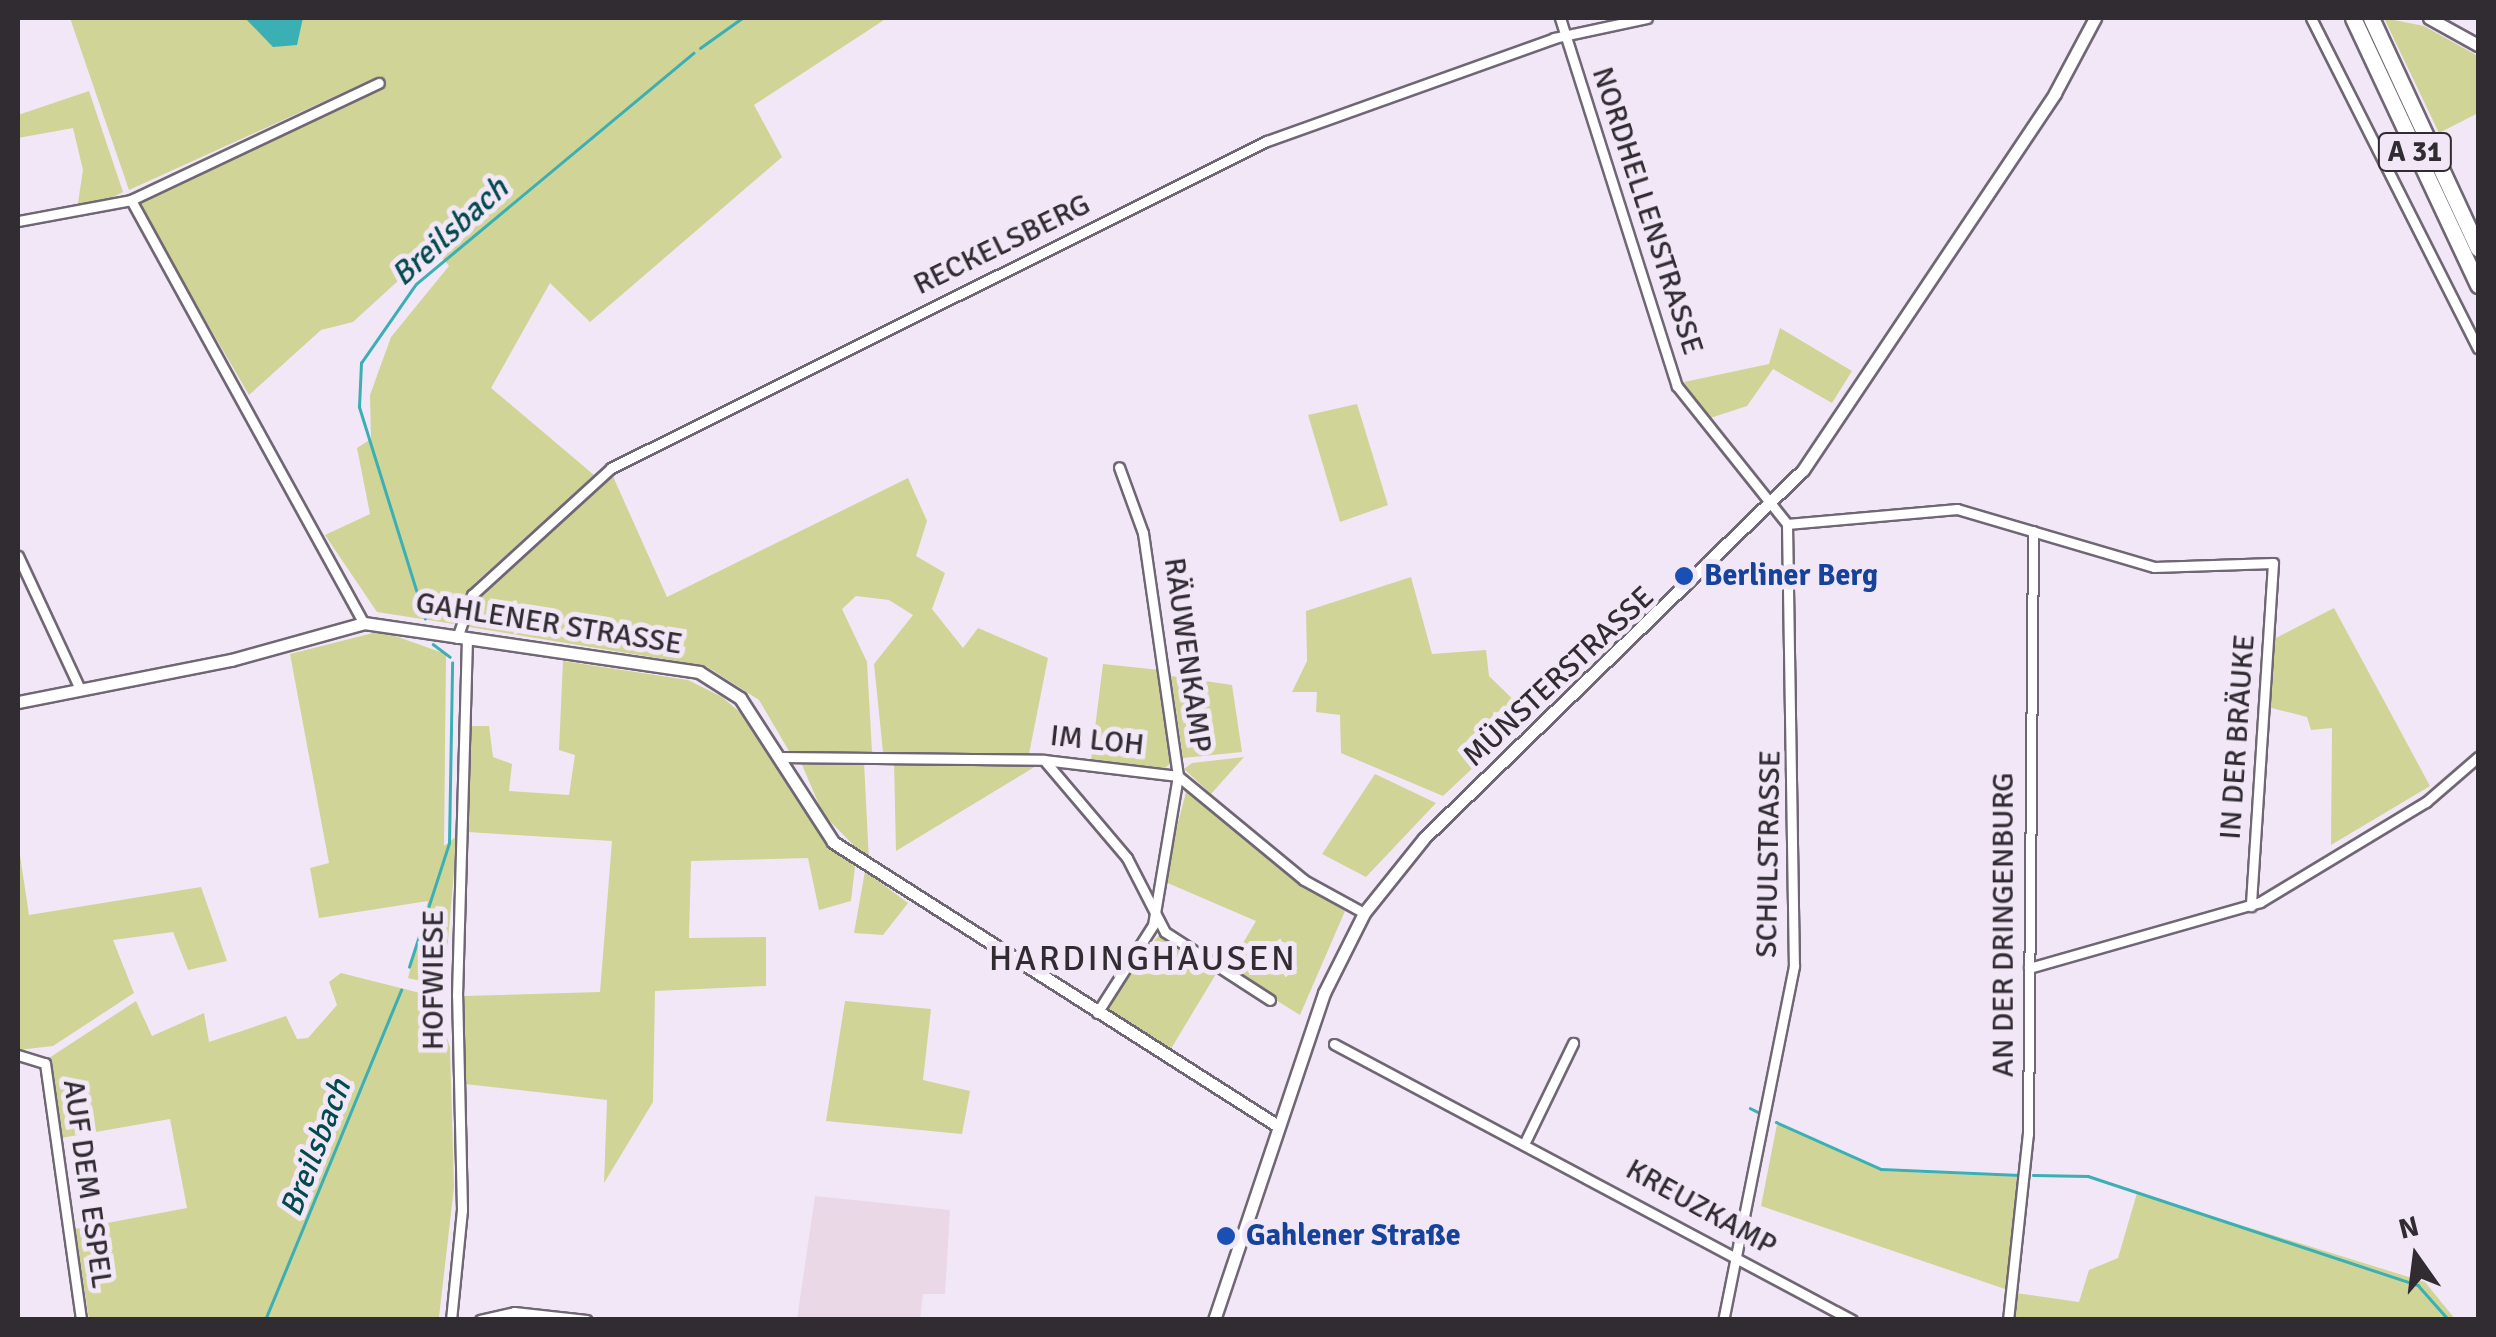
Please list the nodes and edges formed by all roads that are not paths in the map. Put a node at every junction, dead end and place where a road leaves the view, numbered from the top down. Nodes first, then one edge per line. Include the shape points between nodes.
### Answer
1 (1560, 18) edge
2 (1647, 18) edge
3 (2095, 18) edge
4 (2312, 18) edge
5 (2353, 18) edge
6 (2371, 18) edge
7 (2428, 18) edge
8 (1565, 35) junction
9 (2478, 45) edge
10 (379, 83) dead end
11 (130, 200) junction
12 (18, 221) edge
13 (2478, 248) edge
14 (2478, 285) edge
15 (2478, 348) edge
16 (1119, 467) dead end
17 (1774, 506) junction
18 (1787, 524) junction
19 (2033, 530) junction
20 (18, 556) edge
21 (364, 623) junction
22 (462, 639) junction
23 (80, 689) junction
24 (18, 702) edge
25 (779, 757) junction
26 (2478, 758) edge
27 (1044, 760) junction
28 (1178, 776) junction
29 (2251, 906) junction
30 (1154, 912) junction
31 (1364, 913) junction
32 (2029, 968) junction
33 (1270, 1000) dead end
34 (1095, 1016) junction
35 (1573, 1042) dead end
36 (1334, 1044) dead end
37 (18, 1055) edge
38 (1278, 1126) junction
39 (1526, 1140) junction
40 (1742, 1260) junction
41 (81, 1320) edge
42 (451, 1320) edge
43 (480, 1320) edge
44 (586, 1320) edge
45 (1214, 1320) edge
46 (1723, 1320) edge
47 (1852, 1320) edge
48 (2008, 1320) edge

1 - 8 street, NORDHELLENSTRASSE
2 - 8 street, RECKELSBERG
3 - 17 main road, MÜNSTERSTRASSE via 1975,216
4 - 15 street
5 - 14 highway, A 31
6 - 13 highway, A 31
7 - 9 main road
8 - 17 street, NORDHELLENSTRASSE via 1677,386
8 - 22 street, RECKELSBERG via 1267,141 611,468 472,595
10 - 11 street
11 - 12 street
11 - 21 street
16 - 28 street, RÄUWENKAMP via 1141,521
17 - 18 street
17 - 31 main road, MÜNSTERSTRASSE via 1424,838
18 - 19 street via 1957,509
18 - 40 street, SCHULSTRASSE via 1794,966
19 - 29 street, IN DER BRÄUKE via 2154,567 2265,560 2276,572
19 - 32 street, AN DER DRINGENBURG
20 - 23 street
21 - 22 main road, GAHLENER STRASSE
21 - 23 main road, GAHLENER STRASSE
22 - 25 main road, GAHLENER STRASSE via 699,672 740,698
22 - 42 street, HOFWIESE via 462,1210
23 - 24 main road, GAHLENER STRASSE
25 - 27 street, IM LOH
25 - 34 main road, GAHLENER STRASSE via 833,842
26 - 29 street via 2426,802
27 - 28 street, IM LOH
27 - 30 street via 1127,858
28 - 30 street, RÄUWENKAMP
28 - 31 street, IM LOH via 1304,880
29 - 32 street
30 - 33 street via 1178,942
30 - 34 street, RÄUWENKAMP
31 - 38 main road, MÜNSTERSTRASSE via 1324,992
32 - 48 street, AN DER DRINGENBURG via 2025,1186
34 - 38 main road, GAHLENER STRASSE
35 - 39 street
36 - 39 street, KREUZKAMP
37 - 41 street, AUF DEM ESPEL via 42,1057
38 - 45 main road, MÜNSTERSTRASSE
39 - 40 street, KREUZKAMP
40 - 46 street, SCHULSTRASSE
40 - 47 street, KREUZKAMP
43 - 44 street via 514,1312

